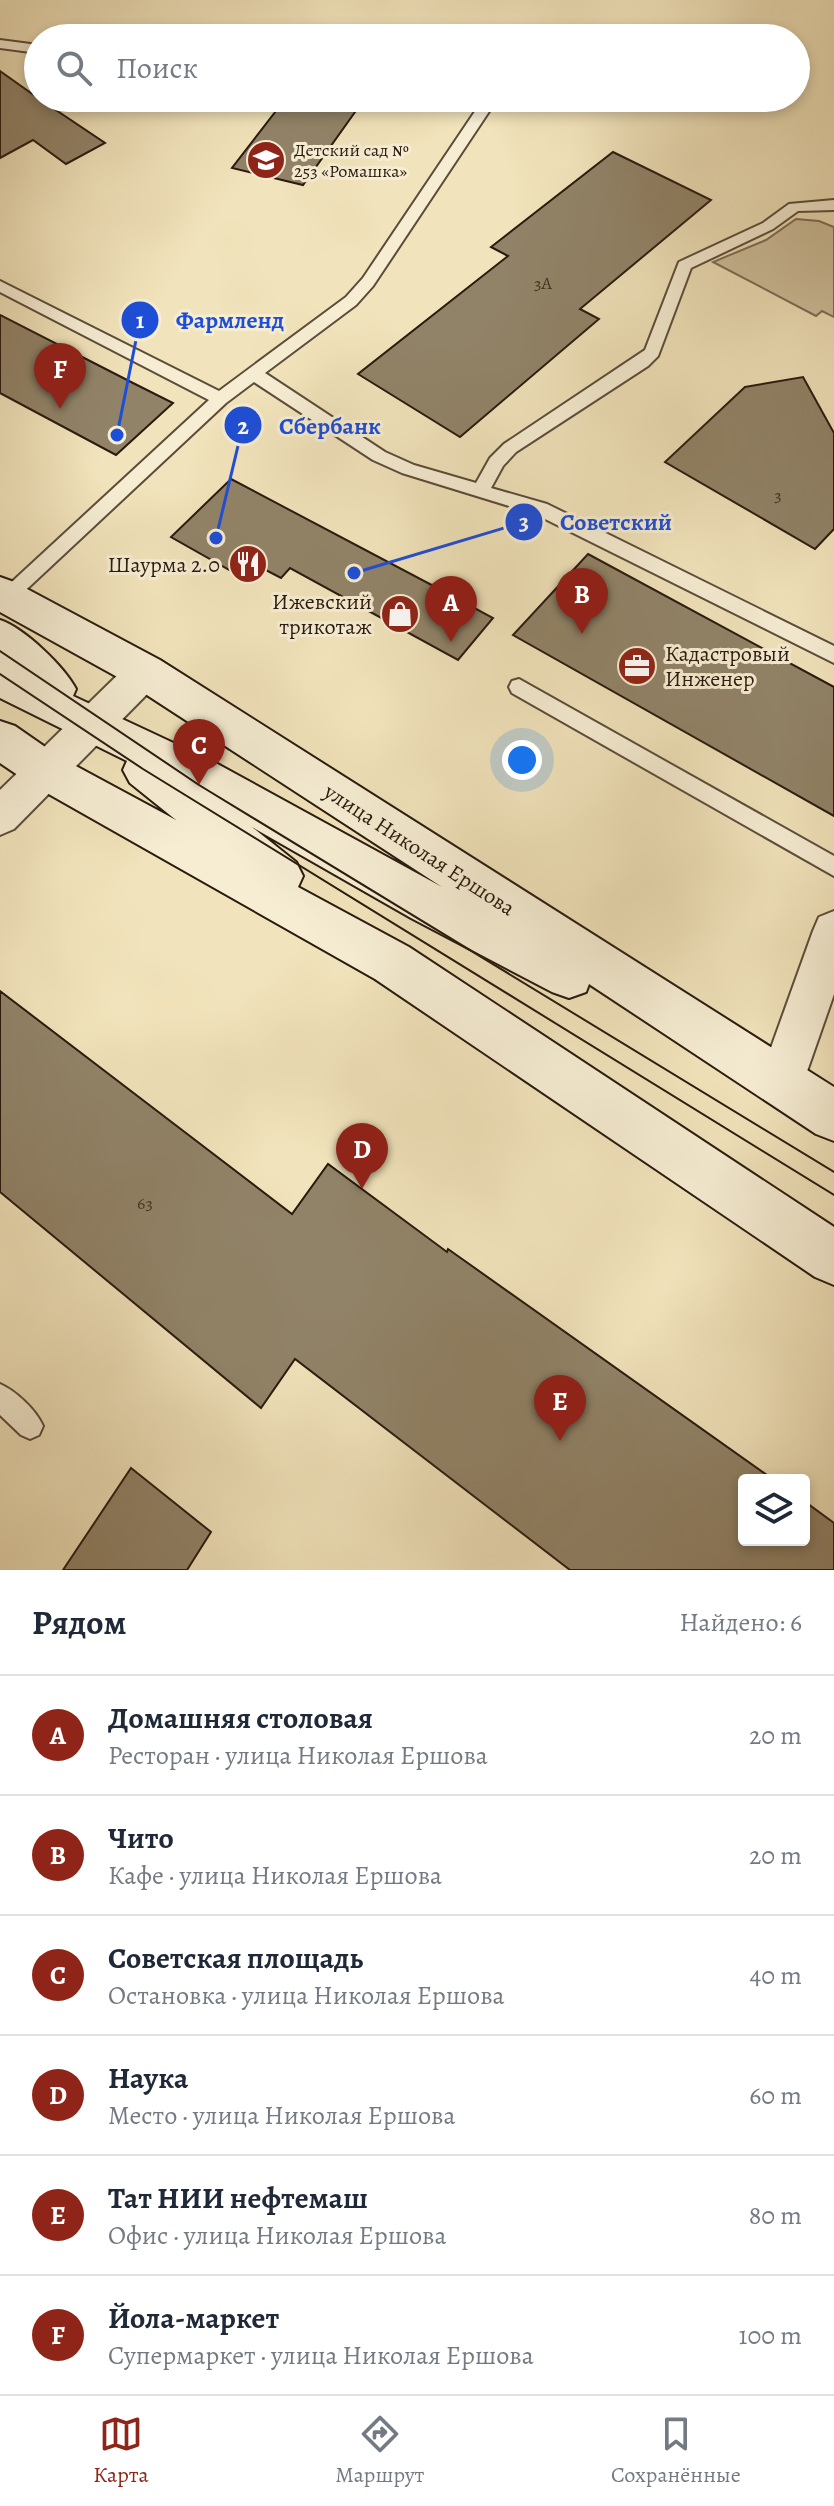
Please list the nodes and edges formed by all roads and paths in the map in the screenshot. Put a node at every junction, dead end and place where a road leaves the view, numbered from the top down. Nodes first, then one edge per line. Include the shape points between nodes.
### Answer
1 (0, 44) edge
2 (24, 47) edge
3 (481, 112) edge
4 (834, 205) edge
5 (0, 286) edge
6 (253, 373) junction
7 (220, 399) junction
8 (481, 491) junction
9 (4, 594) edge
10 (0, 636) edge
11 (834, 655) edge
12 (145, 672) junction
13 (0, 677) edge
14 (519, 687) dead end
15 (93, 725) junction
16 (0, 739) edge
17 (46, 771) junction
18 (0, 817) edge
19 (834, 867) edge
20 (834, 931) edge
21 (392, 963) junction
22 (781, 1084) junction
23 (834, 1116) edge
24 (834, 1258) edge
25 (0, 1397) edge
26 (30, 1426) dead end

1 - 2 lane
3 - 6 lane via 357,295
4 - 8 lane via 794,207 768,226 684,265 652,352 505,453
5 - 7 lane
6 - 7 lane
6 - 8 lane via 379,456
7 - 9 lane
8 - 11 lane via 549,513
9 - 12 main road, улица Николая Ершова
10 - 15 main road
12 - 15 street
12 - 22 main road, улица Николая Ершова
13 - 15 main road
14 - 19 lane
15 - 17 street
15 - 21 main road
15 - 22 main road via 197,774 427,903
16 - 17 main road
17 - 18 street
17 - 21 main road
20 - 22 street
21 - 24 main road
22 - 23 main road, улица Николая Ершова
25 - 26 lane

